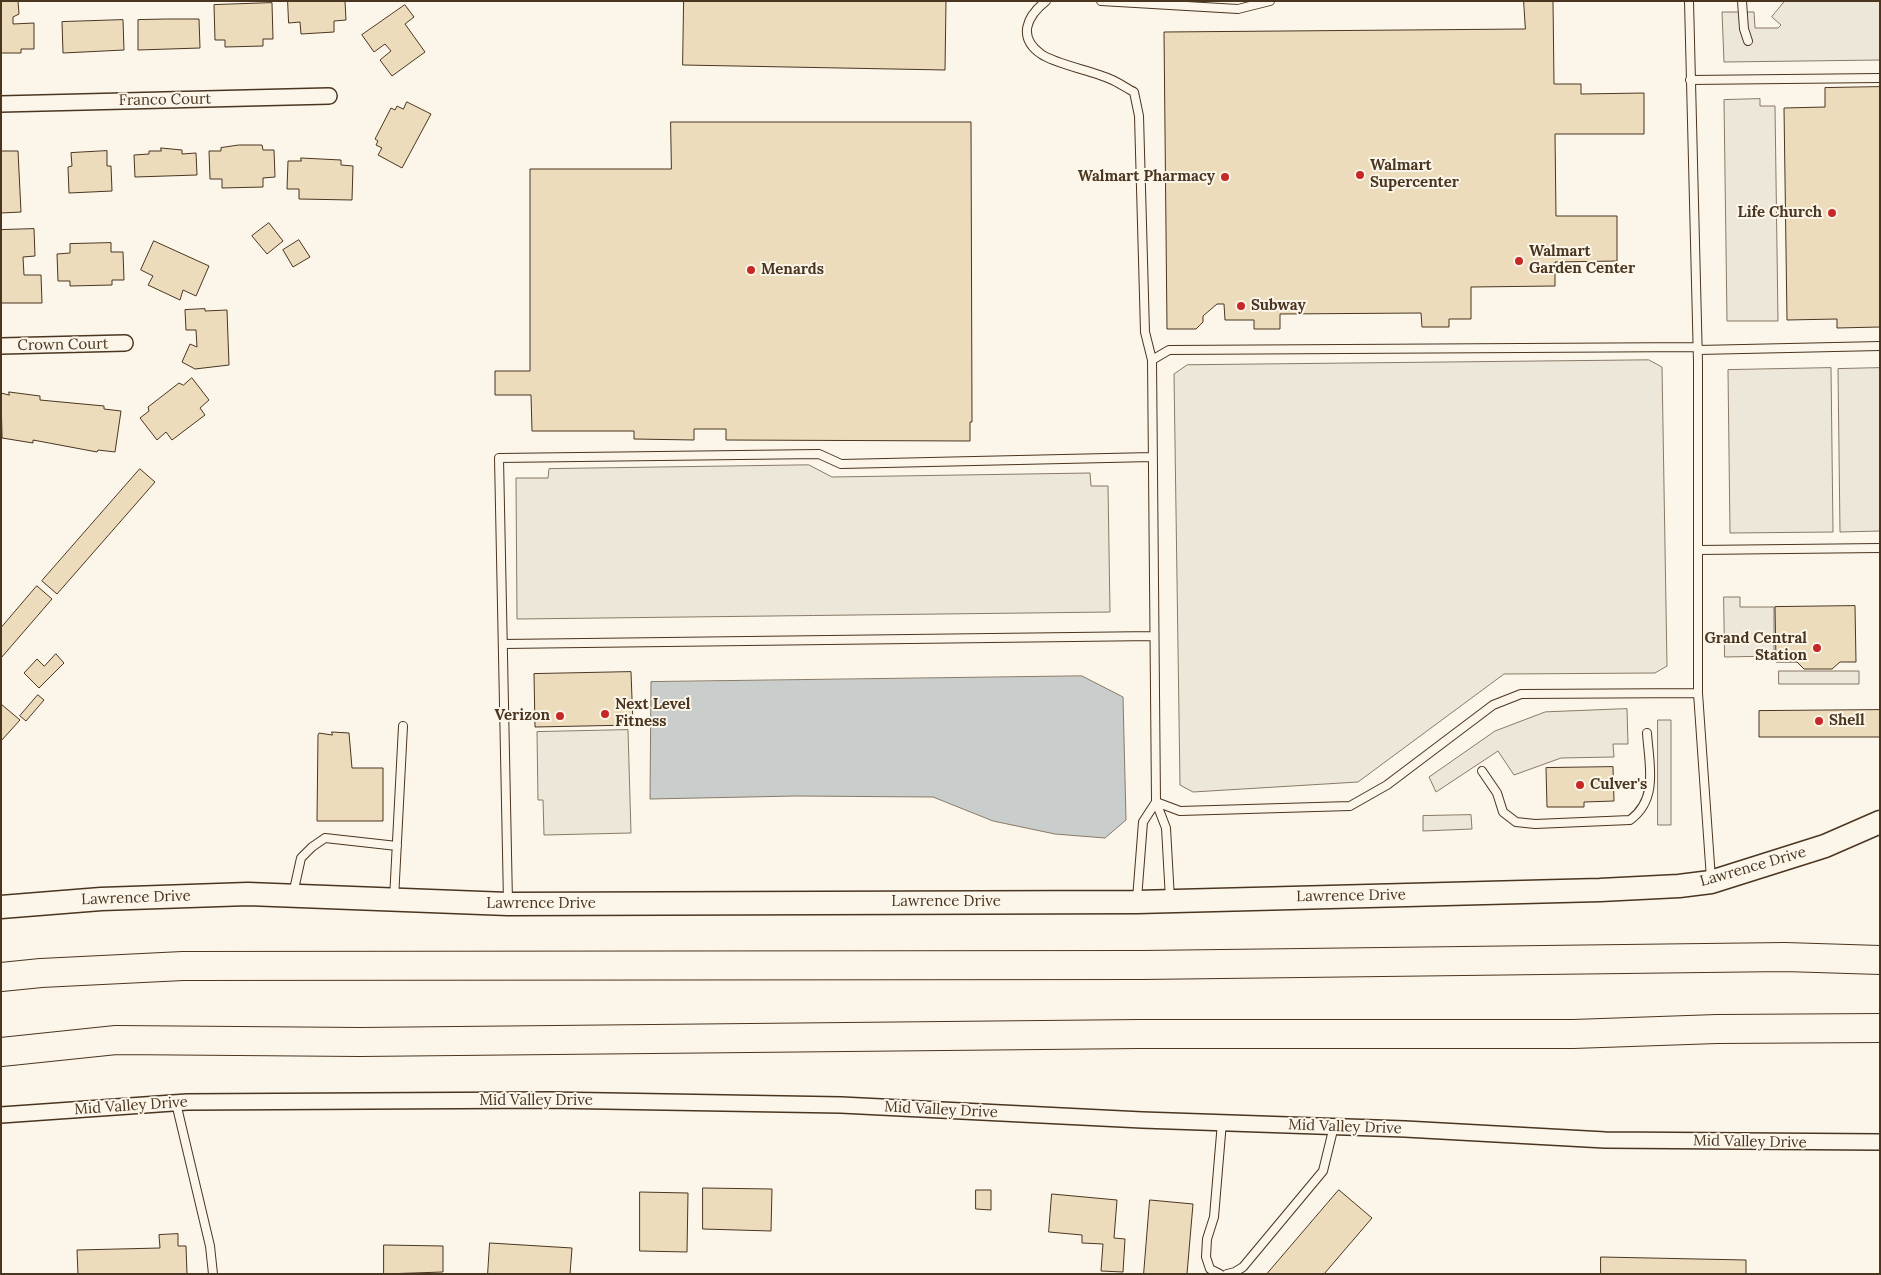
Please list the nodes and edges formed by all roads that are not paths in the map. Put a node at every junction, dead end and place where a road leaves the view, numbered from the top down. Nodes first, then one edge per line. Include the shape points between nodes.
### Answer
1 (1046, 1) edge
2 (1101, 1) edge
3 (1270, 1) edge
4 (1689, 1) edge
5 (1742, 1) edge
6 (1748, 41) dead end
7 (1880, 78) edge
8 (1690, 80) junction
9 (329, 96) dead end
10 (1, 104) edge
11 (125, 343) dead end
12 (1, 346) edge
13 (1880, 346) edge
14 (1698, 348) junction
15 (1152, 360) junction
16 (1152, 458) junction
17 (1880, 548) edge
18 (1698, 550) junction
19 (1154, 636) junction
20 (503, 644) junction
21 (1698, 693) junction
22 (403, 726) dead end
23 (1647, 733) dead end
24 (1482, 771) dead end
25 (1156, 802) junction
26 (1880, 822) edge
27 (397, 846) junction
28 (1711, 882) junction
29 (292, 896) junction
30 (1170, 900) junction
31 (394, 901) junction
32 (1137, 902) junction
33 (508, 904) junction
34 (1, 907) edge
35 (1880, 953) edge
36 (1785, 957) junction
37 (1880, 960) edge
38 (1, 977) edge
39 (1880, 1028) edge
40 (1717, 1029) junction
41 (1880, 1041) edge
42 (1, 1052) edge
43 (176, 1103) junction
44 (1, 1115) edge
45 (1222, 1122) junction
46 (1334, 1126) junction
47 (1880, 1142) edge
48 (213, 1274) edge
49 (1220, 1274) edge
50 (1227, 1274) edge

1 - 15 lane via 1033,11 1027,25 1028,40 1041,55 1110,79 1134,92 1140,116 1145,332
2 - 3 lane via 1238,9
4 - 8 lane
5 - 6 lane
7 - 8 lane
8 - 14 lane
9 - 10 street, Franco Court
11 - 12 street, Crown Court
13 - 14 lane
14 - 15 lane via 1169,350
14 - 18 lane
15 - 16 lane
16 - 19 lane
16 - 20 lane via 842,464 819,454 499,458
17 - 18 lane
18 - 21 lane
19 - 20 lane
19 - 25 lane
20 - 33 lane
21 - 25 lane via 1521,694 1493,705 1387,785 1350,806 1180,811
21 - 28 lane
22 - 27 lane
23 - 24 lane via 1650,782 1646,803 1630,820 1516,822 1503,812 1497,793
25 - 30 lane via 1166,828
25 - 32 lane via 1144,822
26 - 28 main road, Lawrence Drive via 1825,846
27 - 29 lane via 325,838 301,858
27 - 31 lane
28 - 30 main road, Lawrence Drive via 1600,890
29 - 31 main road, Lawrence Drive
29 - 34 main road, Lawrence Drive via 248,894 101,899
30 - 32 main road, Lawrence Drive
31 - 33 main road, Lawrence Drive
32 - 33 main road, Lawrence Drive
35 - 36 highway
36 - 37 highway
36 - 38 highway via 1142,965 183,966
39 - 40 highway
40 - 41 highway
40 - 42 highway via 1563,1034 1149,1034 370,1042 116,1040
43 - 44 street, Mid Valley Drive
43 - 45 street, Mid Valley Drive via 548,1100 842,1105
43 - 48 lane via 210,1246
45 - 46 street, Mid Valley Drive
45 - 49 lane via 1214,1217 1207,1239 1206,1258 1210,1269
46 - 47 street, Mid Valley Drive via 1605,1140
46 - 50 lane via 1323,1171 1243,1267

